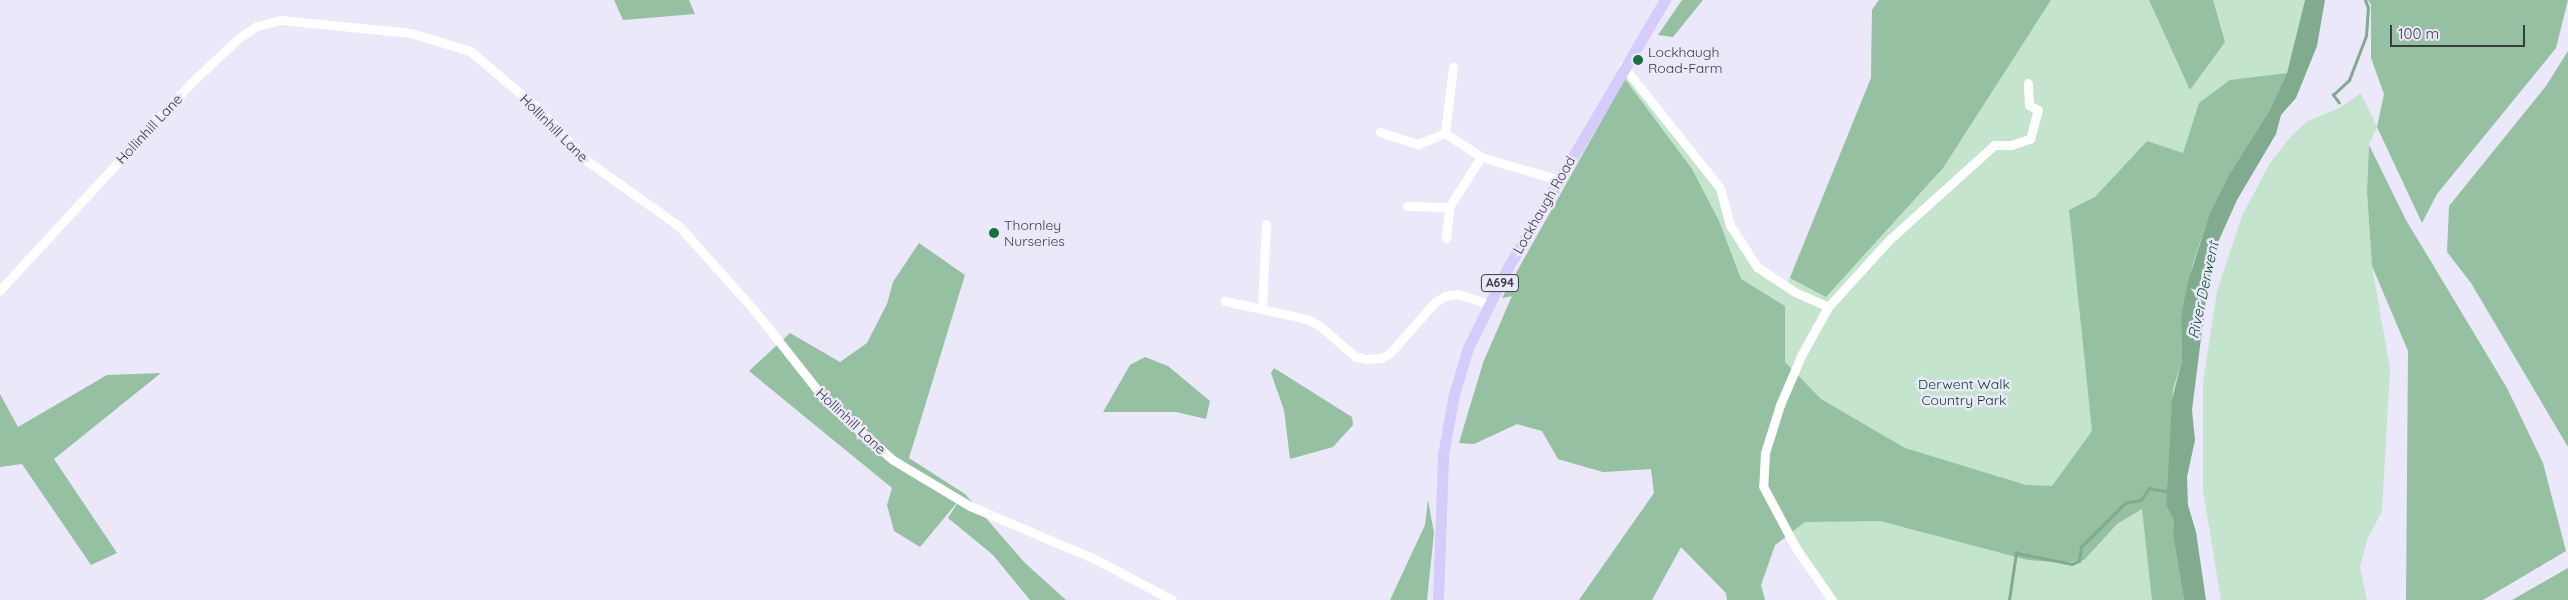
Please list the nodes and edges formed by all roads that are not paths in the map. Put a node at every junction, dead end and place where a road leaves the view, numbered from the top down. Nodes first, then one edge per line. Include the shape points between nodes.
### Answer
1 (1665, 0) edge
2 (1623, 66) junction
3 (1453, 67) dead end
4 (2028, 83) dead end
5 (1380, 132) dead end
6 (1446, 133) junction
7 (1482, 157) junction
8 (1559, 180) junction
9 (1407, 206) dead end
10 (1449, 207) junction
11 (1266, 224) dead end
12 (1446, 238) dead end
13 (0, 290) edge
14 (1225, 301) dead end
15 (1489, 304) junction
16 (1825, 304) junction
17 (1262, 308) junction
18 (1172, 600) edge
19 (1438, 600) edge
20 (1832, 600) edge

1 - 2 main road, Lockhaugh Road / A694
2 - 8 main road, Lockhaugh Road / A694
2 - 16 street via 1720,188 1730,225 1757,266 1795,292
3 - 6 street
4 - 16 street via 2029,104 2038,110 2030,138 2011,146 1994,145
5 - 6 street via 1418,144
6 - 7 street
7 - 8 street
7 - 10 street
8 - 15 main road, Lockhaugh Road / A694
9 - 10 street
10 - 12 street
11 - 17 street
13 - 18 street, Hollinhill Lane via 192,82 240,37 257,26 281,20 411,33 470,51 540,110 586,160 679,226 755,312 826,401 893,460 970,506 1095,558
14 - 17 street
15 - 17 street via 1458,294 1445,296 1435,302 1390,353 1375,359 1356,357 1307,319
15 - 19 main road, Lockhaugh Road / A694 via 1468,348 1454,394 1443,455
16 - 20 street via 1780,405 1765,453 1763,486 1796,548

